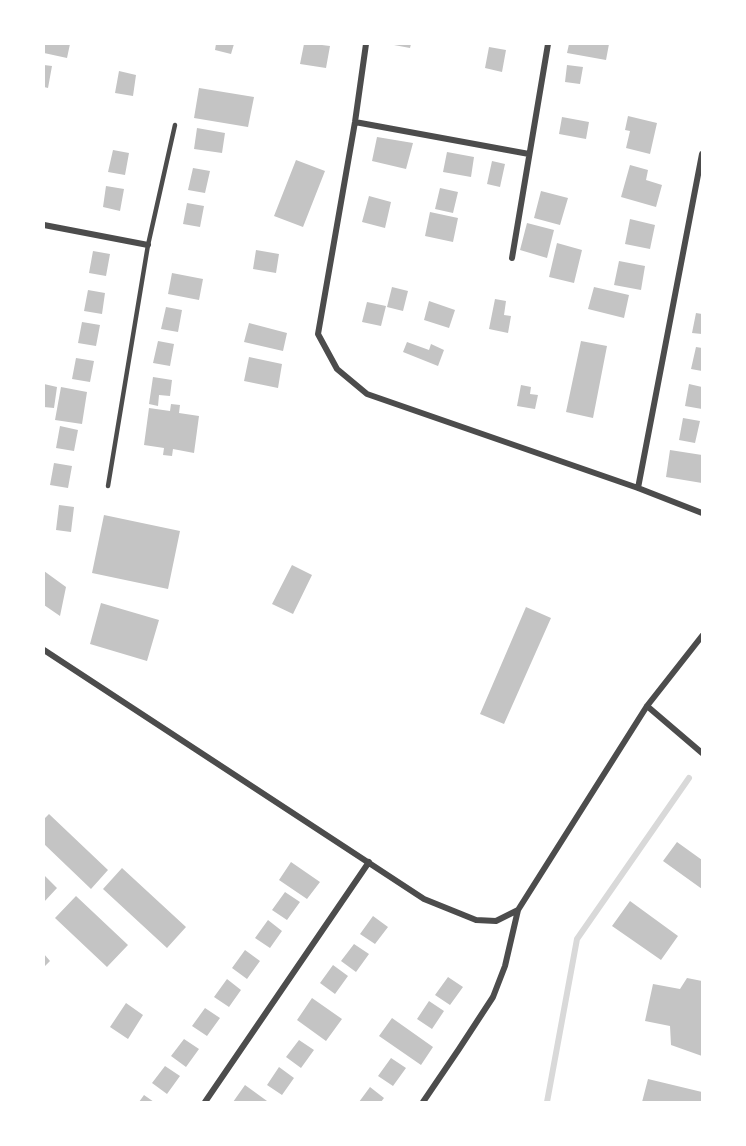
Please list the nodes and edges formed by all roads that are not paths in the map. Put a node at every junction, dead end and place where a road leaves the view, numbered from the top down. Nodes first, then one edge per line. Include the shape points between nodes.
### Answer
1 (366, 44) edge
2 (548, 44) edge
3 (355, 122) junction
4 (175, 125) dead end
5 (529, 154) junction
6 (702, 154) edge
7 (44, 225) edge
8 (148, 245) junction
9 (512, 258) dead end
10 (108, 486) dead end
11 (638, 488) junction
12 (702, 513) edge
13 (702, 636) edge
14 (44, 650) edge
15 (647, 706) junction
16 (702, 753) edge
17 (369, 862) junction
18 (518, 910) junction
19 (205, 1102) edge
20 (423, 1102) edge

1 - 3 street
2 - 5 street
3 - 5 street
3 - 11 street via 318,334 337,369 367,394
4 - 8 lane
5 - 9 street
6 - 11 street
7 - 8 street
8 - 10 lane
11 - 12 street
13 - 15 street
14 - 17 street
15 - 16 street
15 - 18 street
17 - 18 street via 424,899 476,920 496,921
17 - 19 street
18 - 20 street via 505,966 493,996

